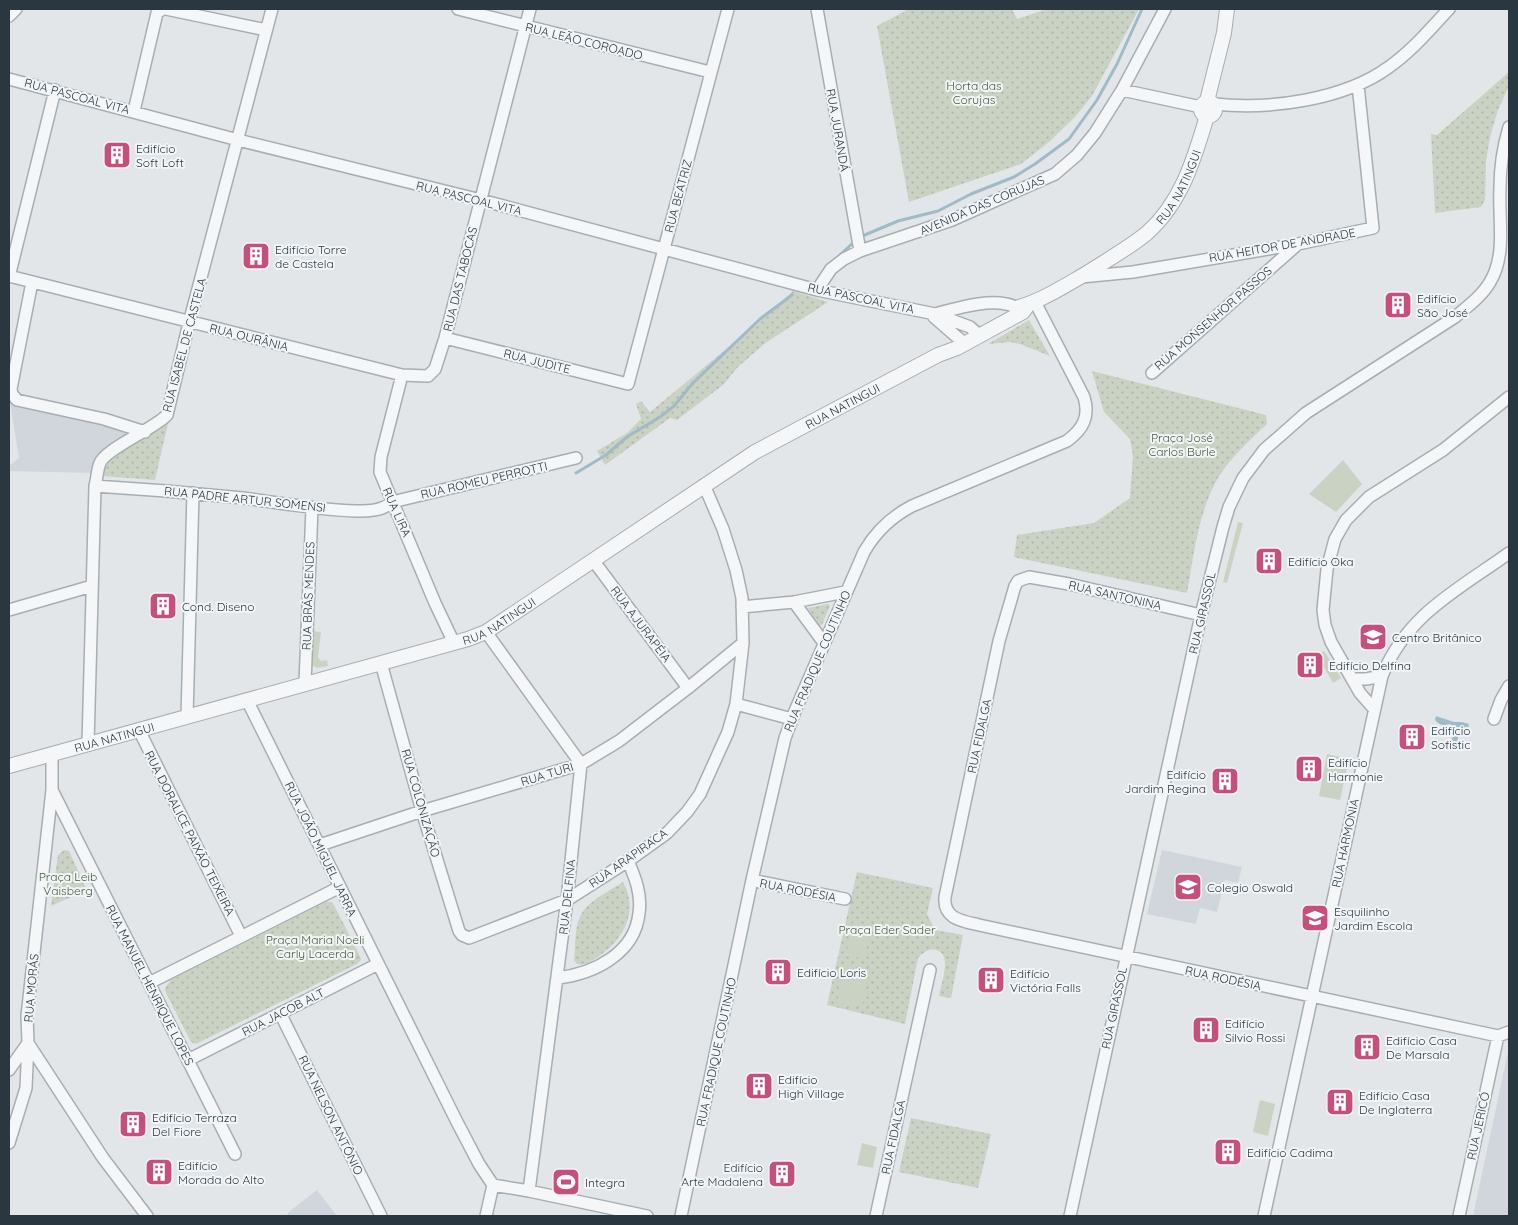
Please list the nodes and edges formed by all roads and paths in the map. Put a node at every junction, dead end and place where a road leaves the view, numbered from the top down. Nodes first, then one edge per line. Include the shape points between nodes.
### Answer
1 (16, 9) edge
2 (164, 9) edge
3 (272, 9) edge
4 (458, 9) edge
5 (530, 9) edge
6 (728, 9) edge
7 (817, 9) edge
8 (1165, 9) edge
9 (1227, 9) edge
10 (1449, 9) edge
11 (475, 12) edge
12 (9, 16) edge
13 (526, 27) junction
14 (266, 30) junction
15 (710, 72) junction
16 (9, 79) edge
17 (1358, 85) junction
18 (55, 90) junction
19 (1122, 90) junction
20 (1208, 109) junction
21 (134, 111) junction
22 (1509, 127) edge
23 (238, 140) junction
24 (481, 200) junction
25 (1298, 244) junction
26 (860, 248) junction
27 (664, 249) junction
28 (9, 276) edge
29 (1079, 278) junction
30 (32, 282) junction
31 (817, 290) junction
32 (1026, 306) junction
33 (932, 313) junction
34 (189, 322) junction
35 (977, 333) junction
36 (445, 338) junction
37 (962, 342) junction
38 (1152, 373) dead end
39 (402, 375) junction
40 (628, 384) joint
41 (1509, 397) edge
42 (145, 432) junction
43 (576, 458) dead end
44 (704, 485) junction
45 (95, 486) junction
46 (193, 493) junction
47 (392, 502) junction
48 (312, 508) junction
49 (1509, 553) edge
50 (593, 560) junction
51 (1029, 577) joint
52 (92, 586) junction
53 (845, 592) junction
54 (794, 602) junction
55 (742, 607) junction
56 (9, 610) edge
57 (1201, 616) junction
58 (486, 632) junction
59 (743, 642) junction
60 (454, 643) junction
61 (824, 643) junction
62 (381, 663) junction
63 (1382, 676) junction
64 (1352, 679) junction
65 (305, 683) junction
66 (1509, 686) edge
67 (688, 688) junction
68 (247, 700) junction
69 (736, 704) junction
70 (1374, 708) junction
71 (187, 717) junction
72 (792, 719) junction
73 (1494, 719) dead end
74 (139, 730) junction
75 (88, 744) junction
76 (52, 754) junction
77 (581, 764) junction
78 (9, 766) edge
79 (52, 790) junction
80 (422, 811) junction
81 (320, 845) junction
82 (628, 861) junction
83 (752, 880) junction
84 (340, 886) junction
85 (845, 899) dead end
86 (567, 900) junction
87 (944, 904) joint
88 (242, 936) junction
89 (469, 938) joint
90 (1126, 956) junction
91 (378, 964) junction
92 (930, 970) dead end
93 (557, 978) junction
94 (149, 983) junction
95 (1311, 997) junction
96 (280, 1013) junction
97 (1509, 1032) edge
98 (1498, 1036) junction
99 (28, 1043) junction
100 (188, 1060) junction
101 (9, 1070) edge
102 (9, 1143) edge
103 (235, 1154) dead end
104 (492, 1185) junction
105 (529, 1191) junction
106 (147, 1216) edge
107 (381, 1216) edge
108 (486, 1216) edge
109 (647, 1216) edge
110 (681, 1216) edge
111 (876, 1216) edge
112 (1070, 1216) edge
113 (1264, 1216) edge
114 (1459, 1216) edge

1 - 12 street
2 - 14 street
2 - 21 street via 157,13
3 - 14 street, RUA ISABEL DE CASTELA
4 - 11 street, RUA LEÃO COROADO
5 - 13 street, RUA DAS TABOCAS
6 - 15 street, RUA BEATRIZ
7 - 26 street, RUA JURANDÁ
8 - 19 street, AVENIDA DAS CORUJAS
9 - 20 street, RUA NATINGUI
10 - 17 street via 1409,52
11 - 13 street, RUA LEÃO COROADO
13 - 15 street, RUA LEÃO COROADO
13 - 24 street, RUA DAS TABOCAS
14 - 23 street, RUA ISABEL DE CASTELA
15 - 27 street, RUA BEATRIZ
16 - 18 street, RUA PASCOAL VITA
17 - 20 street via 1306,100
17 - 25 street, RUA HEITOR DE ANDRADE via 1373,228
18 - 21 street, RUA PASCOAL VITA
18 - 28 street
19 - 20 street
19 - 26 street, AVENIDA DAS CORUJAS via 1095,133 1055,174 952,220
20 - 29 street, RUA NATINGUI via 1189,173 1170,208 1145,234
21 - 23 street, RUA PASCOAL VITA
22 - 57 street, RUA GIRASSOL via 1501,164 1498,261 1490,282 1455,317 1306,413 1264,450 1243,478 1229,507
23 - 24 street, RUA PASCOAL VITA
23 - 34 street, RUA ISABEL DE CASTELA
24 - 27 street, RUA PASCOAL VITA
24 - 36 street, RUA DAS TABOCAS
25 - 29 street, RUA HEITOR DE ANDRADE
25 - 38 street, RUA MONSENHOR PASSOS
26 - 31 street, AVENIDA DAS CORUJAS via 838,263
27 - 31 street, RUA PASCOAL VITA
27 - 40 street, RUA BEATRIZ
28 - 30 street, RUA OURÂNIA
29 - 32 street, RUA NATINGUI
30 - 34 street, RUA OURÂNIA
30 - 42 street via 11,389 14,397 104,418
31 - 33 street, RUA PASCOAL VITA
32 - 33 street, RUA PASCOAL VITA via 984,303
32 - 35 street, RUA NATINGUI
32 - 53 street, RUA FRADIQUE COUTINHO via 1084,397 1084,424 1067,441 896,515 872,538
33 - 35 street, RUA PASCOAL VITA
33 - 37 street, RUA PASCOAL VITA
34 - 39 street, RUA OURÂNIA
34 - 42 street, RUA ISABEL DE CASTELA via 167,415
35 - 37 street, RUA NATINGUI
36 - 39 street, RUA DAS TABOCAS via 432,373 423,377
36 - 40 street, RUA JUDITE
37 - 44 street, RUA NATINGUI via 755,452
39 - 47 street, RUA LIRA via 381,457 380,472
41 - 64 street via 1443,450 1369,497 1346,520 1335,540 1327,569 1323,610 1331,642
42 - 45 street, RUA ISABEL DE CASTELA via 102,459
43 - 47 street, RUA ROMEU PERROTTI
44 - 50 street, RUA NATINGUI
44 - 55 street, RUA ARAPIRACA via 728,544
45 - 46 street, RUA PADRE ARTUR SOMENSI
45 - 52 street, RUA ISABEL DE CASTELA
46 - 48 street, RUA PADRE ARTUR SOMENSI
46 - 71 street
47 - 48 street, RUA PADRE ARTUR SOMENSI via 375,510
47 - 60 street, RUA LIRA
48 - 65 street, RUA BRÁS MENDES
49 - 63 street, RUA HARMONIA via 1424,614 1394,651
50 - 58 street, RUA NATINGUI
50 - 67 street, RUA AJURAPÉIA
51 - 57 street, RUA SANTONINA
51 - 87 street, RUA FIDALGA via 1018,581 1015,586 999,641
52 - 56 street
52 - 75 street, RUA ISABEL DE CASTELA
53 - 54 street
53 - 61 street, RUA FRADIQUE COUTINHO
54 - 55 street
54 - 61 street
55 - 59 street, RUA ARAPIRACA
57 - 90 street, RUA GIRASSOL
58 - 60 street, RUA NATINGUI
58 - 77 street
59 - 67 street, RUA TURI
59 - 69 street, RUA ARAPIRACA
60 - 62 street, RUA NATINGUI
61 - 72 street, RUA FRADIQUE COUTINHO
62 - 65 street, RUA NATINGUI
62 - 80 street, RUA COLONIZAÇÃO
63 - 64 street
63 - 70 street, RUA HARMONIA
64 - 70 street
65 - 68 street, RUA NATINGUI
66 - 73 street
67 - 77 street, RUA TURI via 619,741
68 - 71 street, RUA NATINGUI
68 - 81 street, RUA JOÃO MIGUEL JARRA
69 - 72 street
69 - 82 street, RUA ARAPIRACA via 728,732 700,794 667,833
70 - 95 street, RUA HARMONIA
71 - 74 street, RUA NATINGUI
72 - 83 street, RUA FRADIQUE COUTINHO
74 - 75 street, RUA NATINGUI
74 - 88 street, RUA DORALICE PAIXÃO TEIXEIRA
75 - 76 street, RUA NATINGUI
76 - 78 street, RUA NATINGUI
76 - 79 street, RUA MORÁS
77 - 80 street, RUA TURI
77 - 86 street, RUA DELFINA
79 - 94 street, RUA MANUEL HENRIQUE LOPES
79 - 99 street, RUA MORÁS via 26,1016
80 - 81 street, RUA TURI
80 - 89 street, RUA COLONIZAÇÃO via 459,931
81 - 84 street, RUA JOÃO MIGUEL JARRA
82 - 86 street, RUA ARAPIRACA
82 - 93 street via 640,911 629,941 612,960 573,976
83 - 85 street, RUA RODÉSIA
83 - 110 street, RUA FRADIQUE COUTINHO
84 - 88 street
84 - 91 street, RUA JOÃO MIGUEL JARRA
86 - 89 street, RUA ARAPIRACA
86 - 93 street, RUA DELFINA
87 - 90 street, RUA RODÉSIA via 949,914 968,922
88 - 94 street
90 - 95 street, RUA RODÉSIA
90 - 112 street, RUA GIRASSOL
91 - 96 street, RUA JACOB ALT
91 - 104 street, RUA JOÃO MIGUEL JARRA
92 - 111 street, RUA FIDALGA
93 - 105 street, RUA DELFINA
94 - 100 street, RUA MANUEL HENRIQUE LOPES
95 - 98 street, RUA RODÉSIA
95 - 113 street, RUA HARMONIA
96 - 100 street, RUA JACOB ALT
96 - 107 street, RUA NELSON ANTÔNIO
97 - 98 street
98 - 114 street, RUA JERICÓ
99 - 101 street
99 - 102 street via 26,1088
99 - 106 street, RUA MORÁS via 102,1158
100 - 103 street, RUA MANUEL HENRIQUE LOPES
104 - 105 street
104 - 108 street
105 - 109 street

